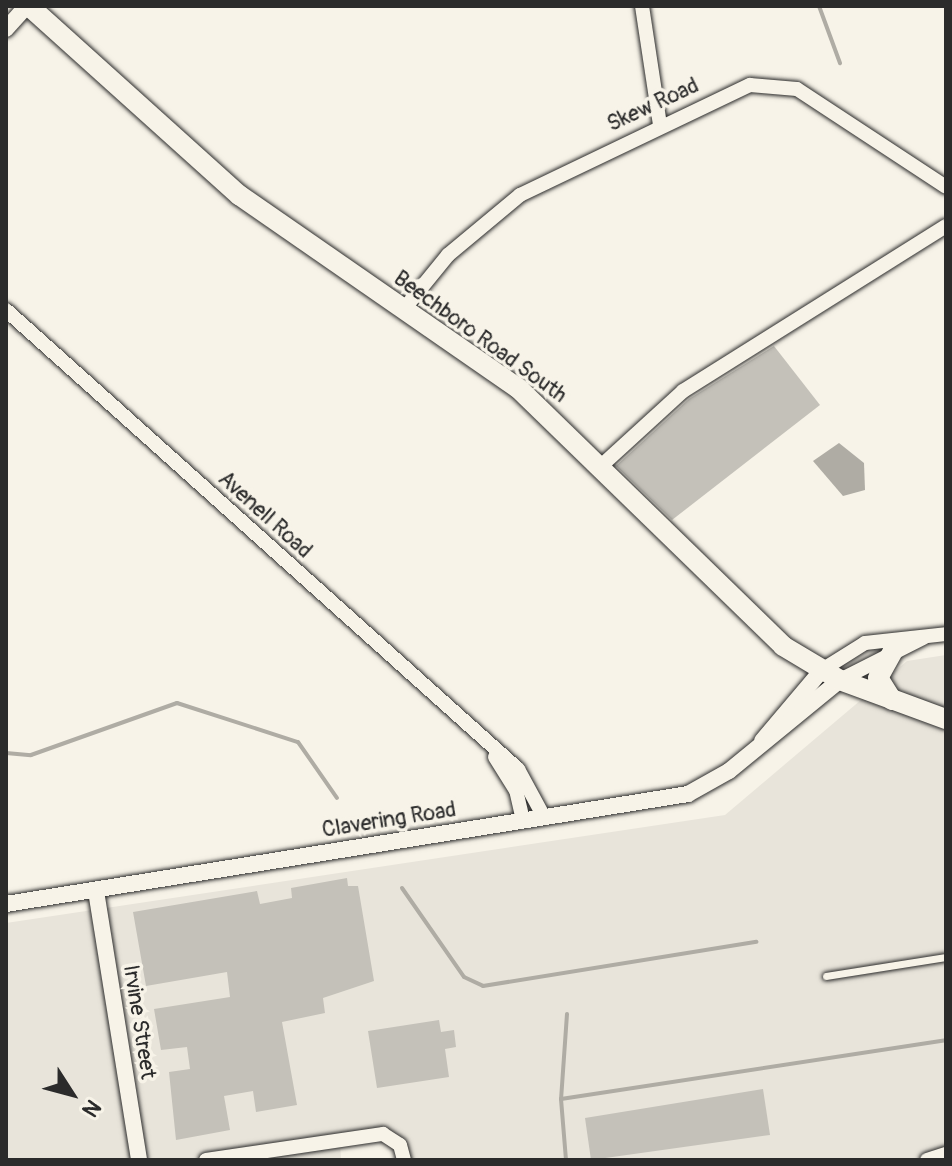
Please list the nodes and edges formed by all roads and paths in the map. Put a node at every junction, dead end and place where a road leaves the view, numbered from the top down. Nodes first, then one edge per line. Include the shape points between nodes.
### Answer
1 (28, 6) edge
2 (642, 6) edge
3 (6, 29) edge
4 (660, 125) junction
5 (946, 187) edge
6 (946, 226) edge
7 (404, 309) junction
8 (6, 310) edge
9 (601, 466) junction
10 (946, 634) edge
11 (923, 638) junction
12 (893, 651) junction
13 (831, 675) junction
14 (892, 700) junction
15 (946, 719) edge
16 (493, 753) junction
17 (544, 817) junction
18 (523, 821) junction
19 (96, 891) junction
20 (6, 904) edge
21 (946, 957) edge
22 (826, 976) dead end
23 (402, 1153) edge
24 (946, 1154) edge
25 (139, 1160) edge
26 (206, 1160) edge
27 (927, 1160) edge

1 - 3 street
1 - 7 main road, Beechboro Road South via 239,195
2 - 4 street
4 - 5 street, Skew Road via 773,83 819,102
4 - 7 street, Skew Road via 489,217
6 - 9 street via 683,391
7 - 9 main road, Beechboro Road South via 518,388
8 - 16 street, Avenell Road
9 - 13 main road, Beechboro Road South via 708,580
10 - 11 street
11 - 12 street
11 - 13 street via 865,643
12 - 13 street
12 - 14 main road via 878,678
13 - 14 main road, Beechboro Road South
13 - 17 street, Clavering Road via 762,741 699,790
14 - 15 main road, Beechboro Road South
16 - 17 street, Avenell Road via 529,782
16 - 18 street, Avenell Road via 516,790
17 - 18 street, Clavering Road
18 - 19 street, Clavering Road
19 - 20 street, Clavering Road
19 - 25 street, Irvine Street
21 - 22 lane
23 - 26 street via 383,1134
24 - 27 street

